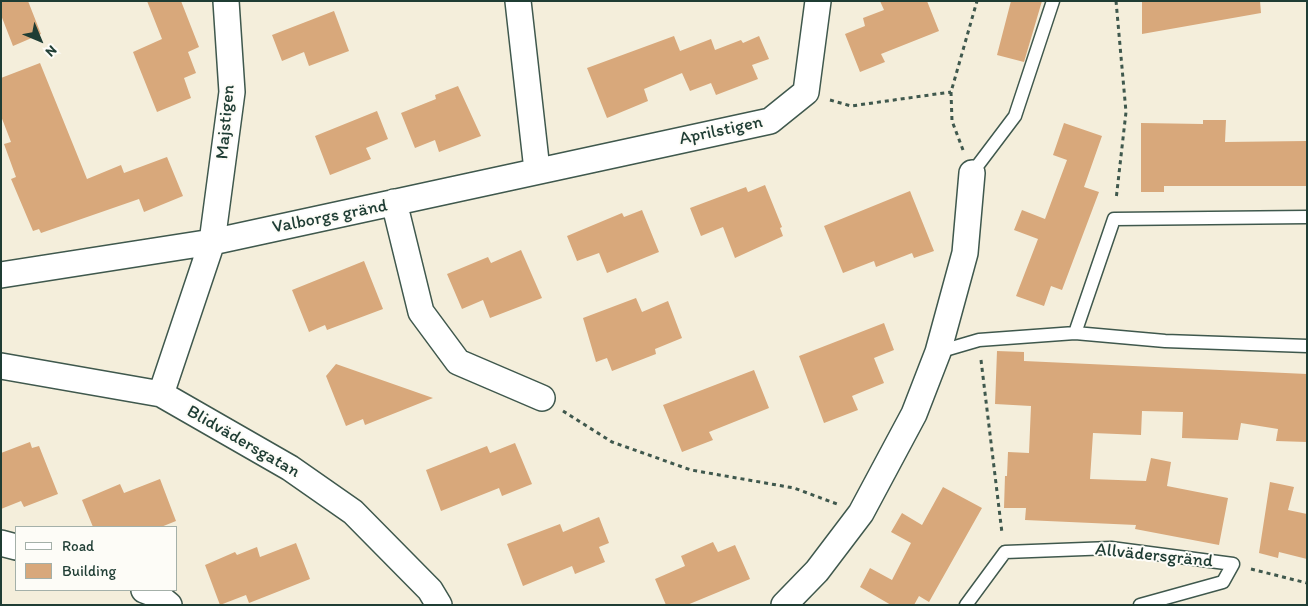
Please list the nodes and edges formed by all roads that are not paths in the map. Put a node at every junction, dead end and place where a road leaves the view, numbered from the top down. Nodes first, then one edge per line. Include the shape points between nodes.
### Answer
1 (226, 1) edge
2 (518, 1) edge
3 (818, 1) edge
4 (1053, 1) edge
5 (537, 170) junction
6 (972, 173) joint
7 (394, 202) junction
8 (1307, 217) edge
9 (212, 242) junction
10 (1, 275) edge
11 (1075, 333) junction
12 (1307, 346) edge
13 (938, 352) junction
14 (1, 366) edge
15 (161, 394) junction
16 (542, 398) road end
17 (1, 543) edge
18 (15, 547) edge
19 (147, 591) edge
20 (785, 604) edge
21 (169, 605) edge
22 (439, 605) edge
23 (966, 605) edge
24 (1140, 605) edge

1 - 9 street, Majstigen via 232,92
2 - 5 street
3 - 5 street, Aprilstigen via 806,92 770,121
4 - 6 lane via 1015,116
5 - 7 street, Aprilstigen
6 - 13 street via 965,253
7 - 9 street, Valborgs gränd
7 - 16 street, Valborgs gränd via 421,312 458,362
8 - 11 lane via 1114,219
9 - 10 street
9 - 15 street, Majstigen
11 - 12 lane via 1165,341
11 - 13 lane via 979,340
13 - 20 street via 914,414 862,513 816,572
14 - 15 street, Blidvädersgatan
15 - 22 street, Blidvädersgatan via 290,468 353,512 430,590
17 - 18 street
19 - 21 street
23 - 24 lane, Allvädersgränd via 1004,552 1111,548 1234,564 1223,582

